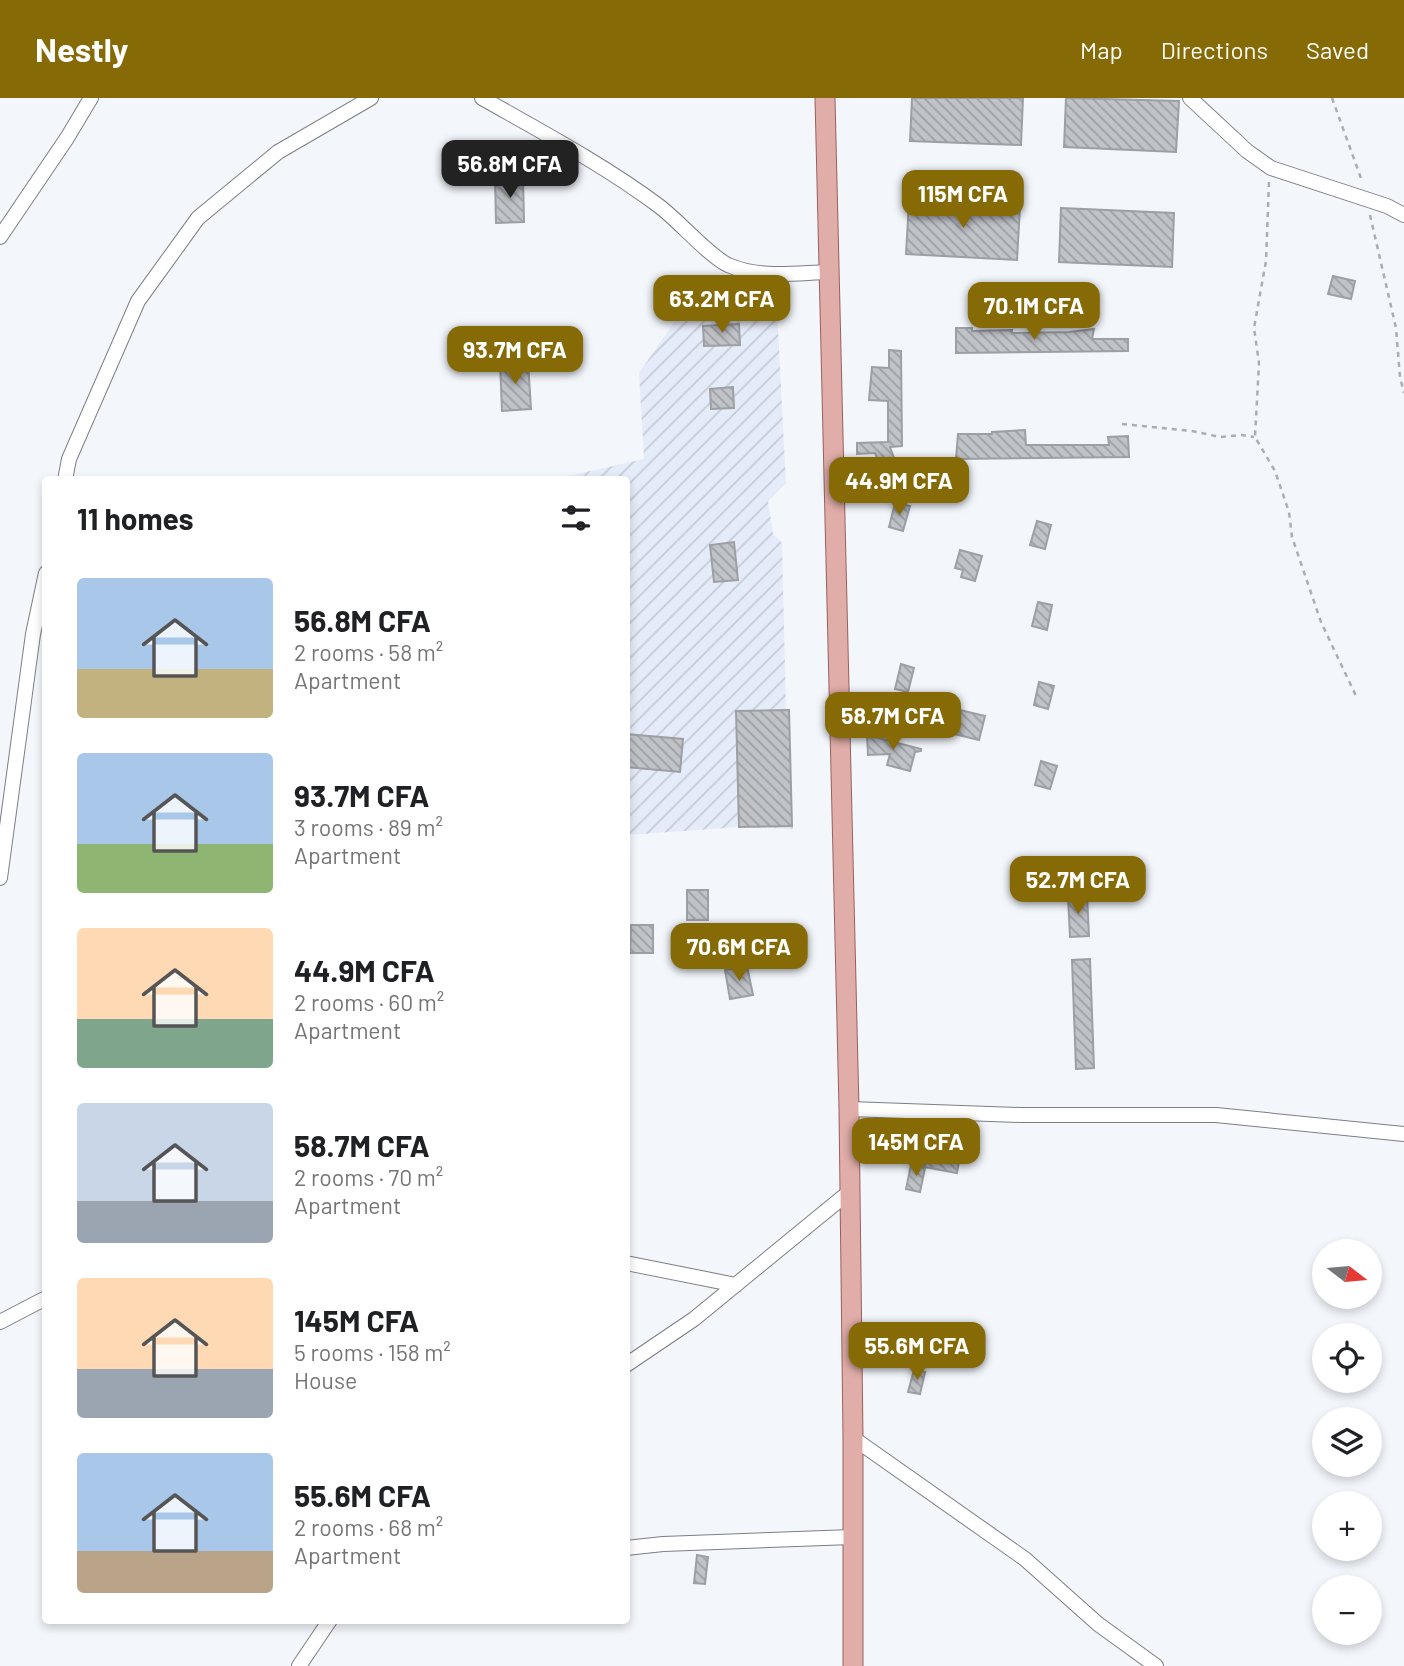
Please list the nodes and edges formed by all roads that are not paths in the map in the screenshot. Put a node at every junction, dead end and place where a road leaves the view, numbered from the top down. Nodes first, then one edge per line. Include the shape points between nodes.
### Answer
1 (91, 98) edge
2 (371, 98) edge
3 (482, 98) edge
4 (825, 98) edge
5 (1190, 98) edge
6 (1404, 215) edge
7 (0, 237) edge
8 (828, 272) junction
9 (66, 476) edge
10 (42, 592) edge
11 (0, 878) edge
12 (849, 1109) junction
13 (1404, 1134) edge
14 (848, 1193) junction
15 (630, 1264) edge
16 (736, 1285) junction
17 (42, 1300) edge
18 (0, 1322) edge
19 (630, 1362) edge
20 (853, 1438) junction
21 (852, 1538) junction
22 (630, 1548) edge
23 (327, 1624) edge
24 (299, 1666) edge
25 (852, 1666) edge
26 (1156, 1666) edge

1 - 7 street
2 - 9 street via 278,152 198,219 138,301
3 - 8 street via 660,206 726,264 750,272
4 - 8 main road
5 - 6 street via 1271,168
8 - 12 main road
10 - 11 street
12 - 13 street via 1216,1115
12 - 14 main road
14 - 16 street
14 - 20 main road
15 - 16 street
16 - 19 street
17 - 18 street
20 - 21 main road
20 - 26 street via 1025,1559 1098,1624
21 - 22 street
21 - 25 main road
23 - 24 street

